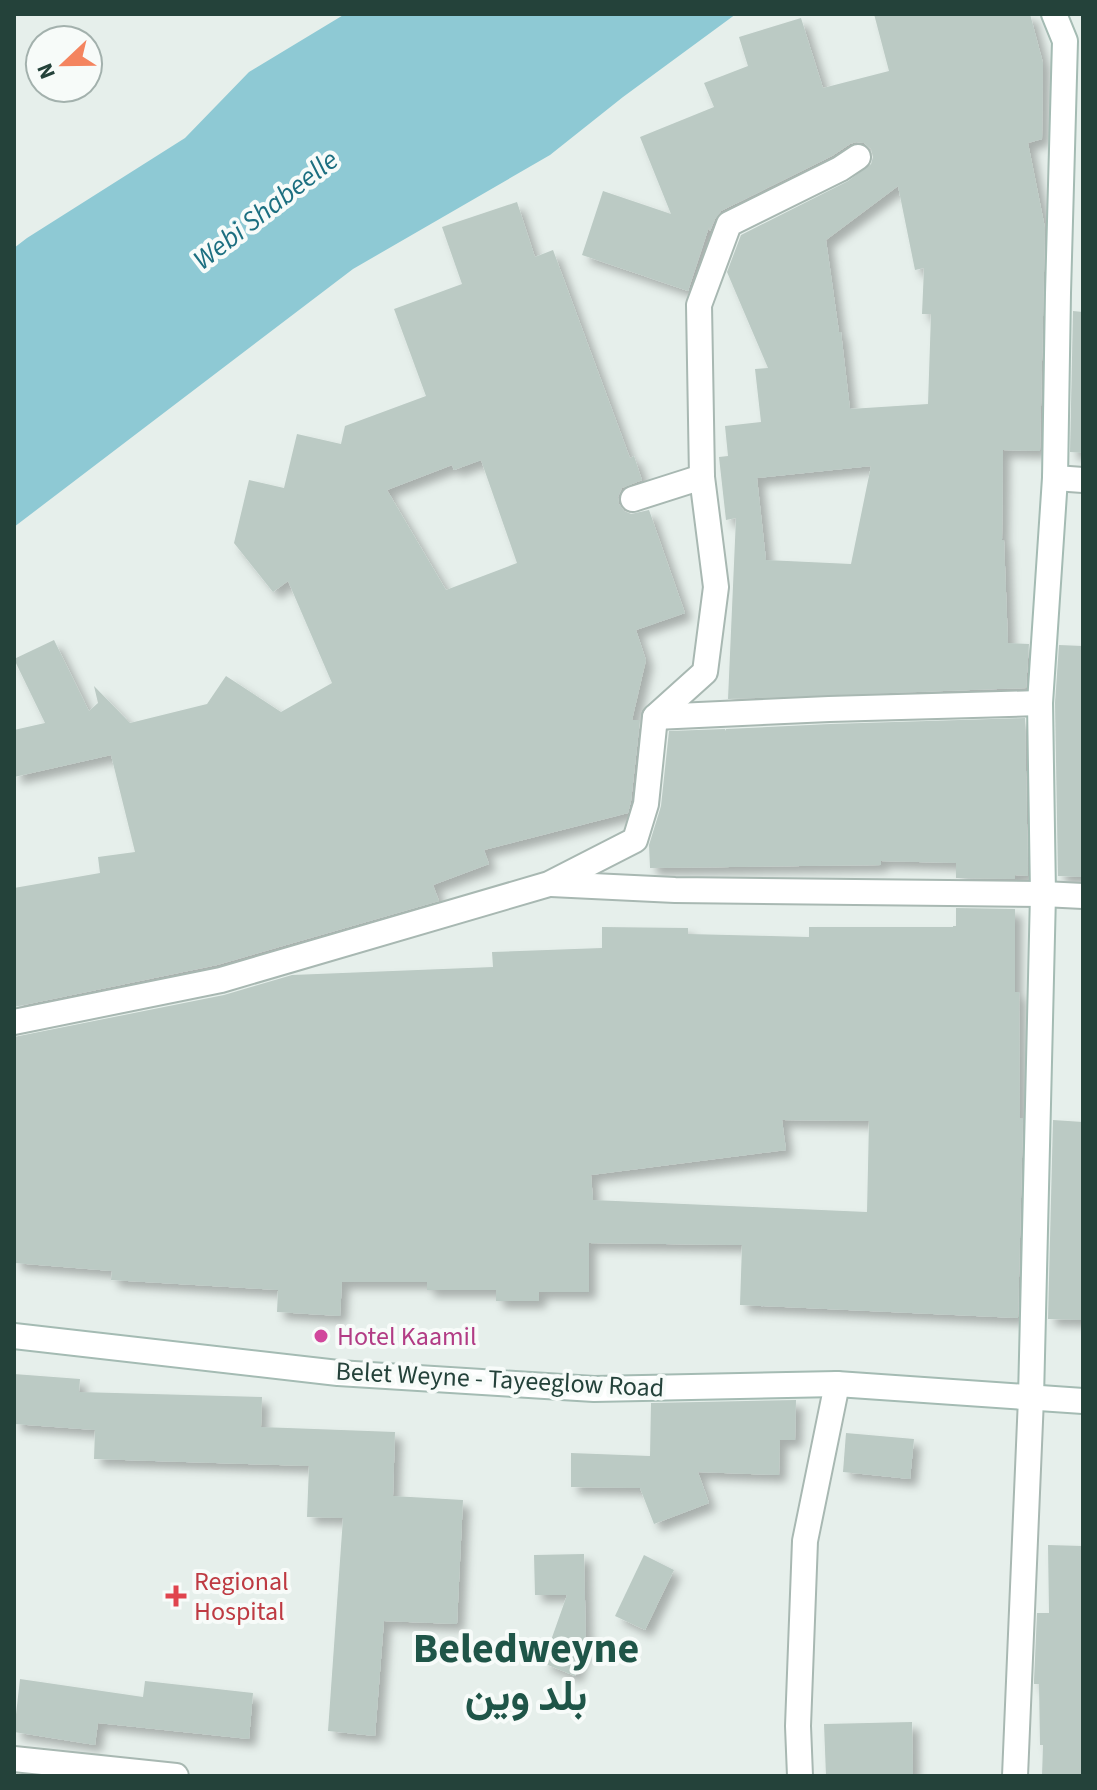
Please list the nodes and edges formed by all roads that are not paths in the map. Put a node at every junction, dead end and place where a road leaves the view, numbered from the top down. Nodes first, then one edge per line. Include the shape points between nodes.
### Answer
1 (1054, 14) edge
2 (1074, 44) edge
3 (858, 157) dead end
4 (702, 477) junction
5 (1055, 478) junction
6 (1083, 480) edge
7 (633, 499) dead end
8 (1040, 703) junction
9 (655, 717) junction
10 (549, 884) junction
11 (1043, 894) junction
12 (1083, 896) edge
13 (14, 1022) edge
14 (14, 1336) edge
15 (837, 1384) junction
16 (1031, 1398) junction
17 (1083, 1401) edge
18 (14, 1759) edge
19 (176, 1776) edge
20 (800, 1776) edge
21 (1015, 1776) edge

1 - 2 street
2 - 5 street via 1058,293
3 - 4 street via 729,224 699,305
4 - 7 street
4 - 9 street via 716,587 705,672
5 - 6 street
5 - 8 street
8 - 9 street
8 - 11 street
9 - 10 street via 646,804 635,840
10 - 11 street
10 - 13 street via 221,980
11 - 12 street
11 - 16 street
14 - 15 street, Belet Weyne - Tayeeglow Road via 338,1373 579,1388
15 - 16 street, Belet Weyne - Tayeeglow Road
15 - 20 street via 805,1541
16 - 17 street, Belet Weyne - Tayeeglow Road
16 - 21 street
18 - 19 street

